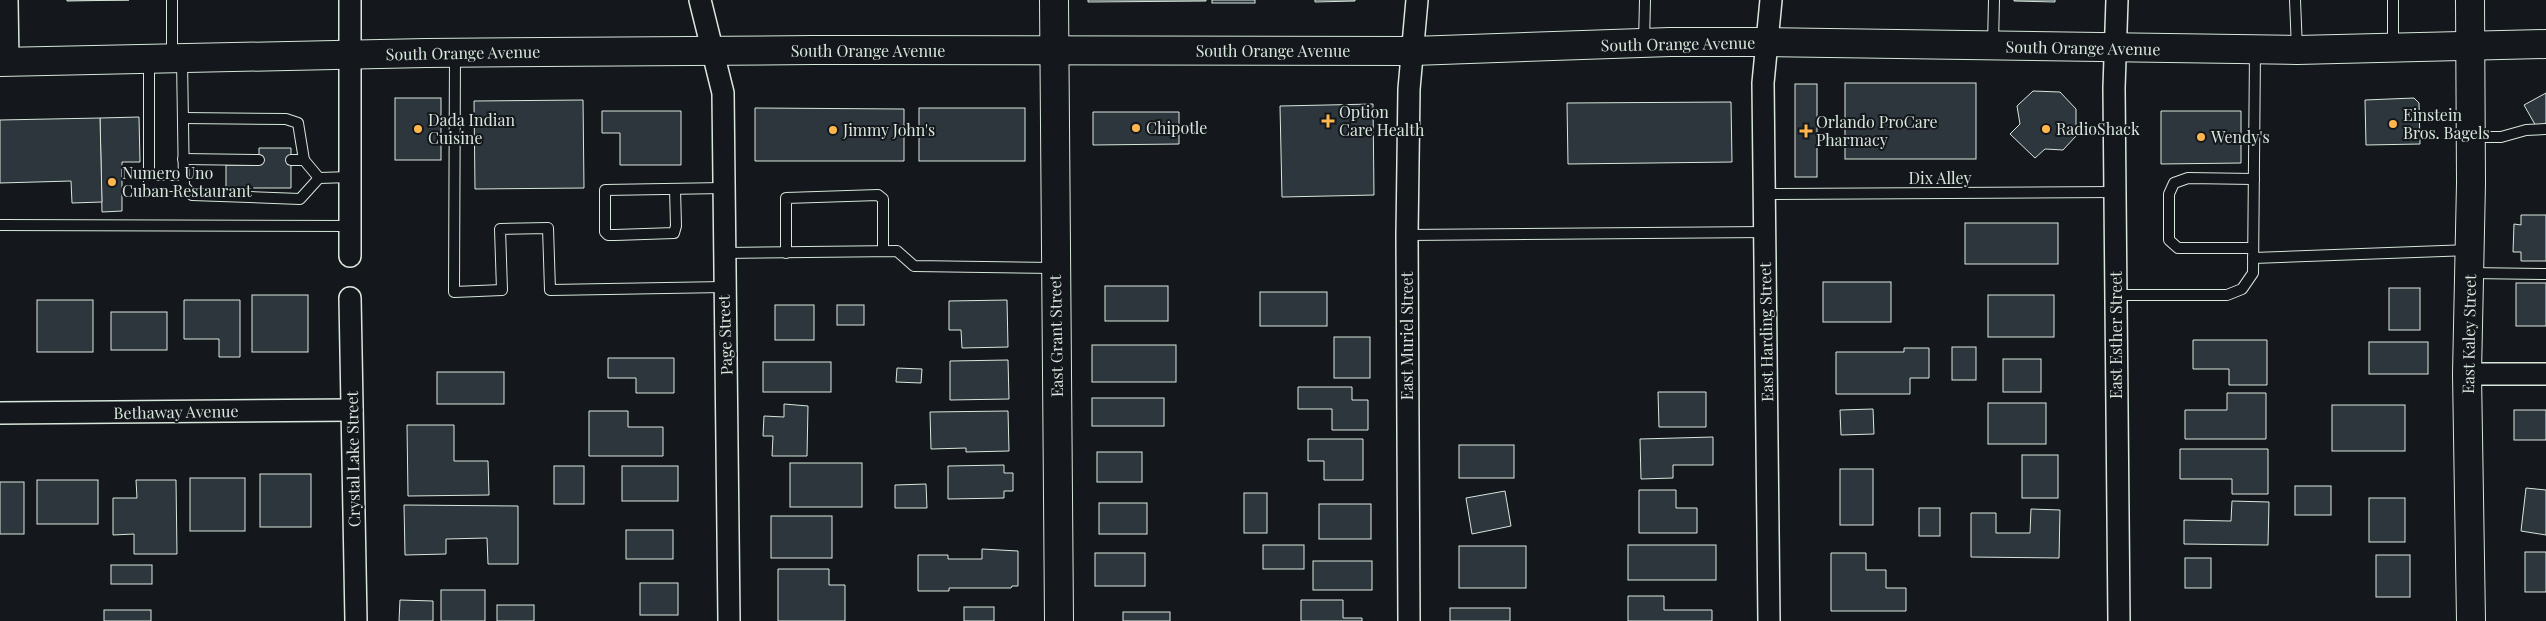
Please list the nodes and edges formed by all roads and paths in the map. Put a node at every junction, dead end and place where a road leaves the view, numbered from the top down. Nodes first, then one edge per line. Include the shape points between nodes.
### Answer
1 (7, 0) edge
2 (172, 0) edge
3 (350, 0) edge
4 (700, 0) edge
5 (1054, 0) edge
6 (1417, 0) edge
7 (1645, 0) edge
8 (1771, 0) edge
9 (1994, 0) edge
10 (2117, 0) edge
11 (2295, 0) edge
12 (2393, 0) edge
13 (2470, 0) edge
14 (1767, 42) junction
15 (1644, 44) junction
16 (2546, 44) edge
17 (1993, 46) junction
18 (2470, 46) junction
19 (2116, 48) junction
20 (2392, 49) junction
21 (2255, 50) junction
22 (2297, 50) junction
23 (711, 51) junction
24 (1413, 51) junction
25 (1054, 52) junction
26 (454, 53) junction
27 (350, 54) junction
28 (168, 57) junction
29 (4, 62) edge
30 (184, 118) junction
31 (2546, 129) edge
32 (2471, 137) junction
33 (184, 159) junction
34 (259, 160) dead end
35 (290, 160) dead end
36 (304, 160) junction
37 (350, 177) junction
38 (319, 178) junction
39 (2254, 179) junction
40 (184, 186) junction
41 (724, 188) junction
42 (674, 189) junction
43 (2115, 192) junction
44 (1764, 194) junction
45 (0, 225) edge
46 (350, 226) junction
47 (1765, 232) junction
48 (1407, 235) junction
49 (786, 252) junction
50 (883, 252) junction
51 (724, 253) junction
52 (2253, 253) junction
53 (350, 256) dead end
54 (2470, 262) junction
55 (1055, 268) junction
56 (2546, 274) edge
57 (724, 287) junction
58 (2116, 295) junction
59 (350, 298) dead end
60 (2467, 374) junction
61 (2546, 374) edge
62 (352, 410) junction
63 (0, 414) edge
64 (356, 621) edge
65 (729, 621) edge
66 (1059, 621) edge
67 (1409, 621) edge
68 (1769, 621) edge
69 (2119, 621) edge
70 (2471, 621) edge

1 - 29 street
2 - 28 lane
3 - 27 street
4 - 23 street, Page Street
5 - 25 main road, East Grant Street
6 - 24 street, East Muriel Street
7 - 15 lane
8 - 14 street, East Harding Street
9 - 17 lane
10 - 19 street, East Esther Street
11 - 22 lane
12 - 20 lane
13 - 18 main road, East Kaley Street
14 - 15 main road, South Orange Avenue
14 - 17 main road, South Orange Avenue
14 - 44 street, East Harding Street via 1763,83
15 - 24 main road, South Orange Avenue
16 - 18 main road, South Orange Avenue
17 - 19 main road, South Orange Avenue
18 - 20 main road, South Orange Avenue
18 - 32 main road, East Kaley Street
19 - 21 main road, South Orange Avenue
19 - 43 street, East Esther Street
20 - 22 main road, South Orange Avenue
21 - 22 main road, South Orange Avenue
21 - 39 lane
23 - 25 main road, South Orange Avenue
23 - 26 main road, South Orange Avenue
23 - 41 street, Page Street via 723,93
24 - 25 main road, South Orange Avenue
24 - 48 street, East Muriel Street via 1409,89
25 - 55 main road, East Grant Street
26 - 27 main road, South Orange Avenue
26 - 57 lane via 454,292 502,290 500,229 548,228 550,290
27 - 28 main road, South Orange Avenue
27 - 37 street
28 - 29 main road, South Orange Avenue
28 - 30 lane
28 - 40 lane via 149,186
30 - 33 lane
30 - 36 lane via 286,119 298,123
31 - 32 lane via 2526,130 2501,137
32 - 54 main road, East Kaley Street
33 - 34 lane
33 - 40 lane
35 - 36 lane
36 - 38 lane
37 - 38 lane
37 - 46 street
38 - 40 lane via 300,198 192,195
39 - 52 lane
39 - 52 lane via 2188,178 2174,183 2169,194 2169,240 2178,248
41 - 42 lane
41 - 51 street, Page Street
42 - 42 lane via 674,233 608,235 604,232 605,190
43 - 44 lane, Dix Alley
43 - 58 street, East Esther Street
44 - 47 street, East Harding Street
45 - 46 lane
46 - 53 street
47 - 48 lane
47 - 68 street, East Harding Street
48 - 67 street, East Muriel Street
49 - 50 lane
49 - 50 lane via 786,198 878,195 882,199
49 - 51 lane
50 - 55 lane via 897,251 914,266
51 - 57 street, Page Street
52 - 54 lane
52 - 58 lane via 2253,273 2242,289 2227,294
54 - 56 lane
54 - 60 main road, East Kaley Street
55 - 66 main road, East Grant Street
57 - 65 street, Page Street
58 - 69 street, East Esther Street
59 - 62 street, Crystal Lake Street
60 - 61 street
60 - 70 main road, East Kaley Street
62 - 63 street, Bethaway Avenue
62 - 64 street, Crystal Lake Street

